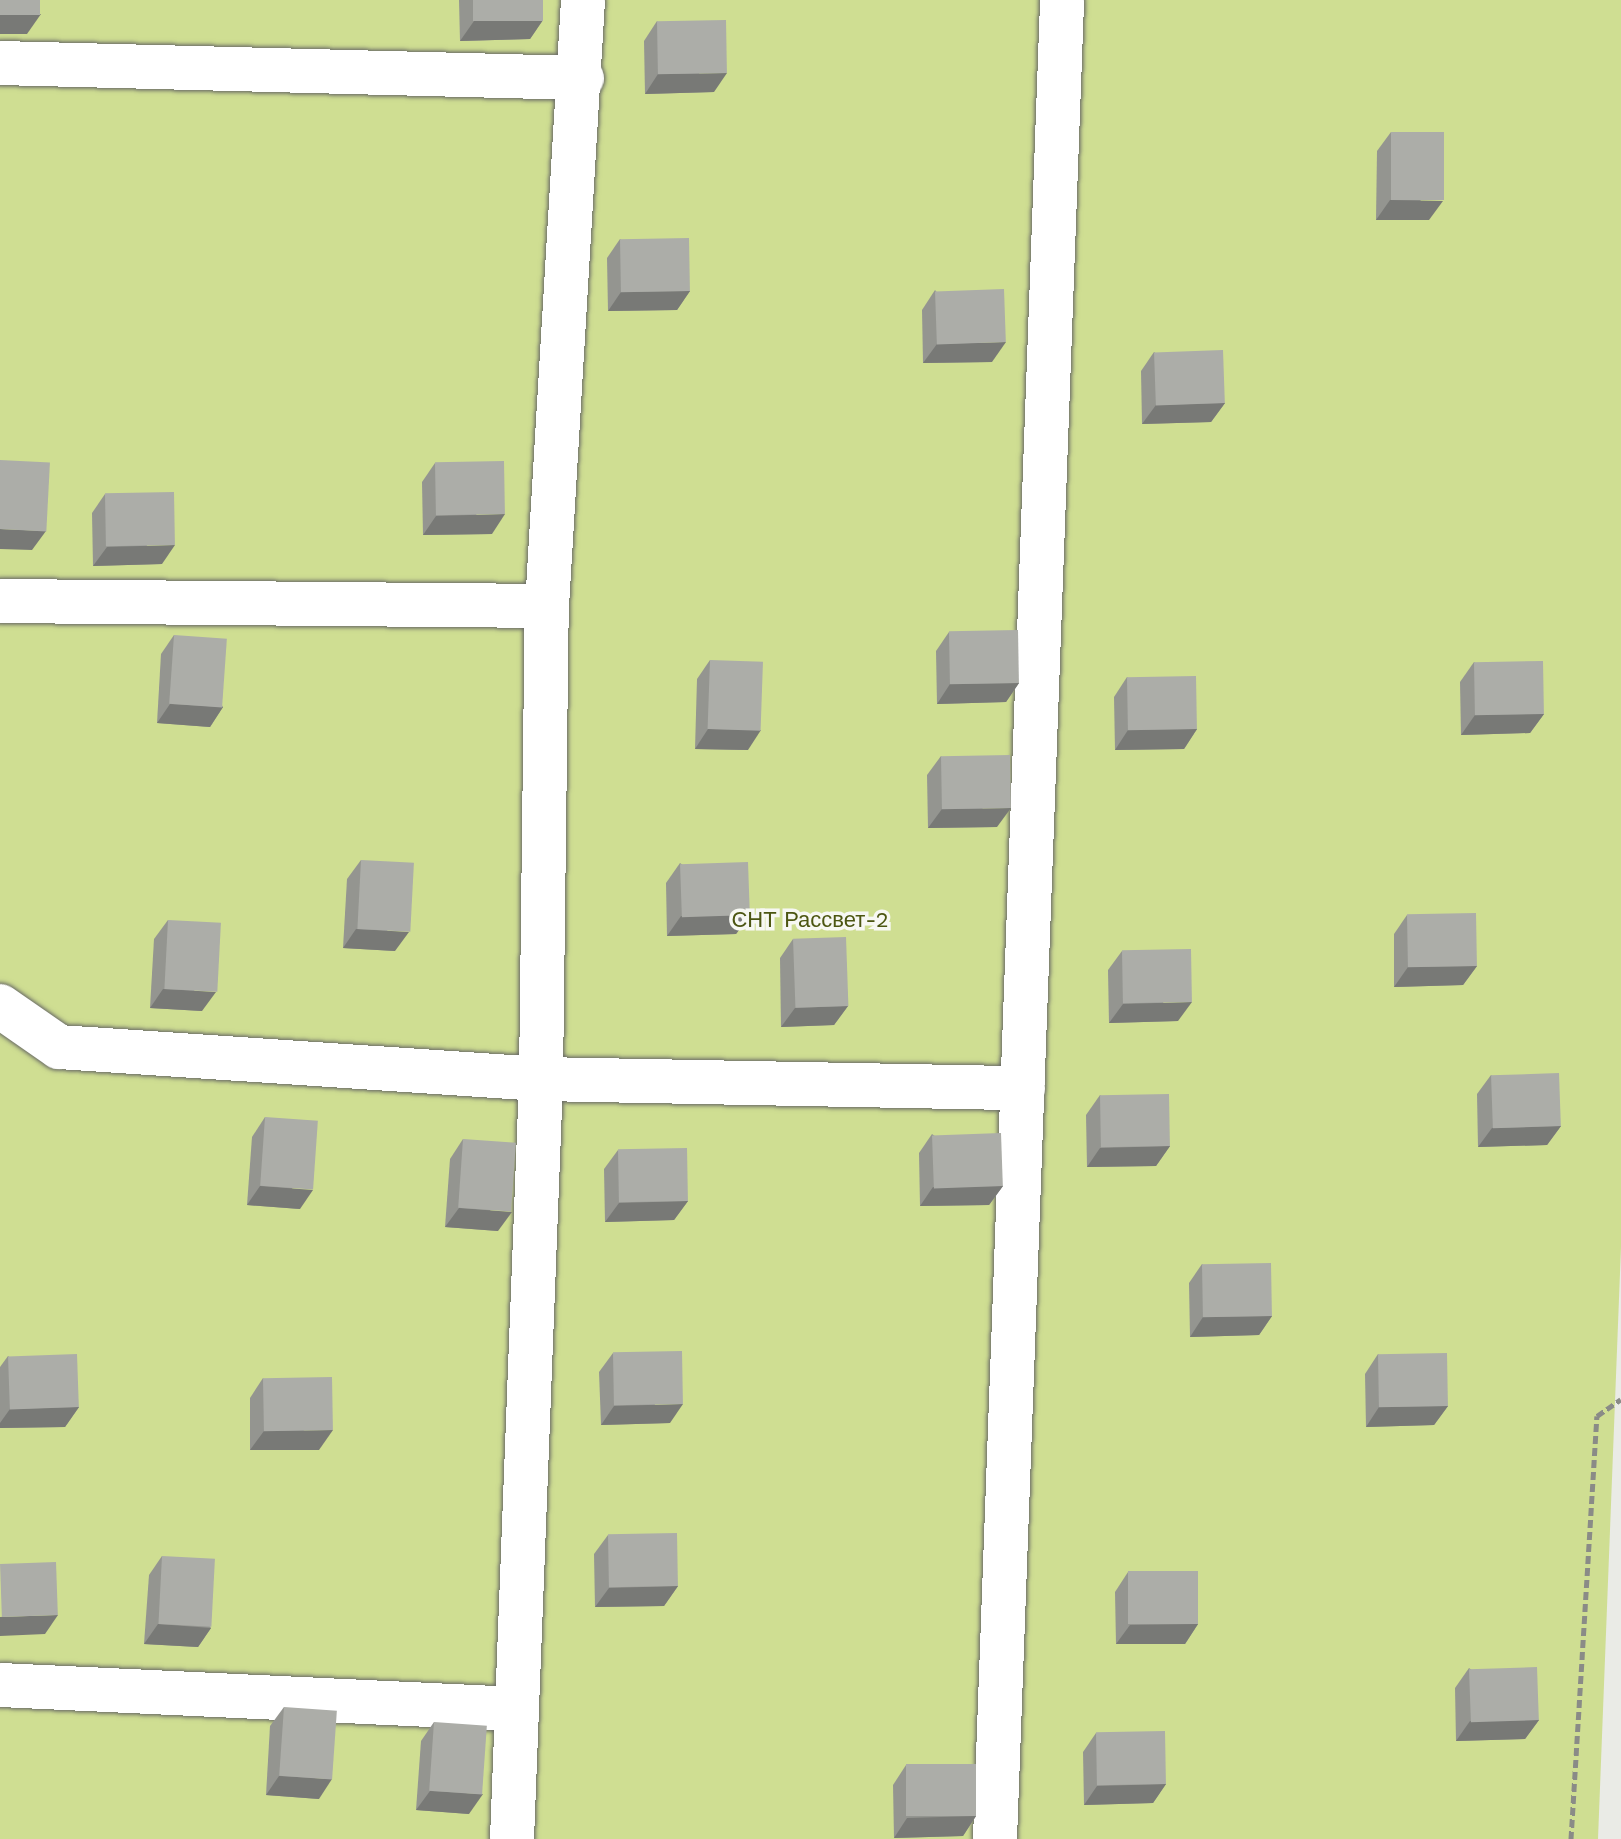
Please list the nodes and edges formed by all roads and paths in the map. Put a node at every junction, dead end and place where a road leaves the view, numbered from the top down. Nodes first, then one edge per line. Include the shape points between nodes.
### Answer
1 (583, 0) edge
2 (1062, 0) edge
3 (0, 63) edge
4 (582, 78) junction
5 (0, 601) edge
6 (547, 606) junction
7 (0, 1006) edge
8 (541, 1079) junction
9 (1023, 1088) junction
10 (1621, 1399) edge
11 (0, 1685) edge
12 (516, 1709) junction
13 (512, 1839) edge
14 (995, 1839) edge
15 (1571, 1839) edge

1 - 4 street
2 - 9 street
3 - 4 street
4 - 6 street
5 - 6 street
6 - 8 street
7 - 8 street via 59,1047
8 - 9 street
8 - 12 street
9 - 14 street
10 - 15 path via 1597,1416
11 - 12 street
12 - 13 street

